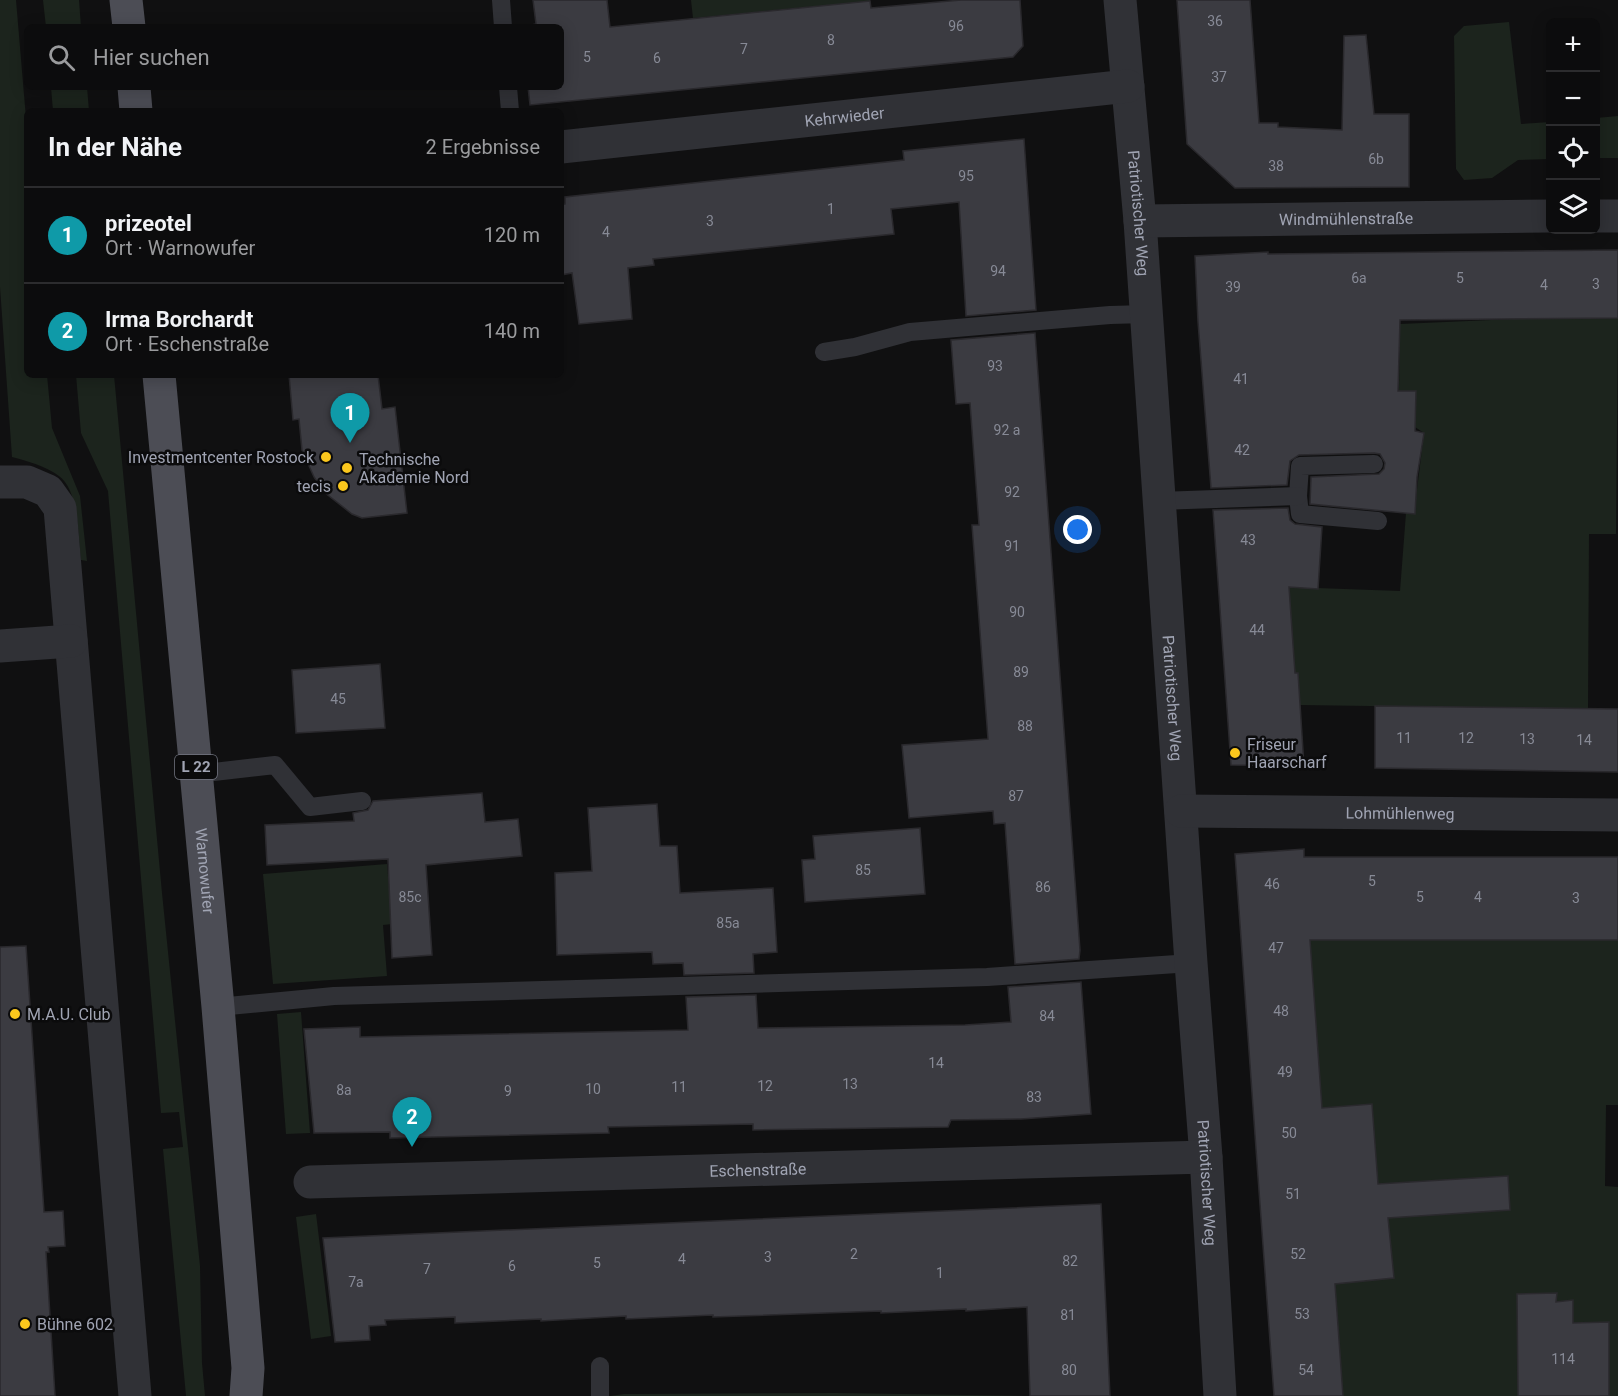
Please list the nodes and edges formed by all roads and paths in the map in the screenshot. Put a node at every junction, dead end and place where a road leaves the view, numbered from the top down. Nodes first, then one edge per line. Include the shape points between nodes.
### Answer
1 (126, 0) edge
2 (501, 0) edge
3 (1120, 0) edge
4 (129, 24) edge
5 (503, 24) edge
6 (1127, 72) junction
7 (134, 90) edge
8 (508, 90) edge
9 (136, 108) edge
10 (510, 108) edge
11 (564, 147) edge
12 (1546, 216) edge
13 (1600, 216) edge
14 (1618, 216) edge
15 (1140, 221) junction
16 (1146, 314) junction
17 (824, 352) dead end
18 (159, 378) edge
19 (1374, 464) dead end
20 (0, 482) edge
21 (1298, 496) junction
22 (1159, 501) junction
23 (1378, 521) dead end
24 (71, 641) junction
25 (0, 646) edge
26 (196, 774) junction
27 (362, 801) dead end
28 (1181, 811) junction
29 (1618, 815) edge
30 (1191, 963) junction
31 (218, 1007) junction
32 (1206, 1157) junction
33 (310, 1182) dead end
34 (600, 1366) dead end
35 (251, 1387) edge
36 (135, 1396) edge
37 (600, 1396) edge
38 (1220, 1396) edge

1 - 4 main road
2 - 5 lane
3 - 6 street, Patriotischer Weg
6 - 11 street, Kehrwieder
6 - 15 street, Patriotischer Weg
7 - 9 main road
8 - 10 lane
12 - 15 street, Windmühlenstraße
13 - 14 street
15 - 16 street, Patriotischer Weg
16 - 17 lane via 910,332
16 - 22 street, Patriotischer Weg
18 - 26 main road, Warnowufer / L 22
19 - 21 lane via 1300,466
20 - 24 street via 27,482 48,490 60,508
21 - 22 lane
21 - 23 lane via 1300,514
22 - 28 street, Patriotischer Weg
24 - 25 street
24 - 36 street
26 - 27 lane via 275,765 310,807
26 - 31 main road, Warnowufer / L 22
28 - 29 street, Lohmühlenweg
28 - 30 street, Patriotischer Weg
30 - 31 lane via 987,977 334,996
30 - 32 street, Patriotischer Weg
31 - 35 main road, Warnowufer / L 22
32 - 33 street, Eschenstraße
32 - 38 street, Patriotischer Weg
34 - 37 lane

